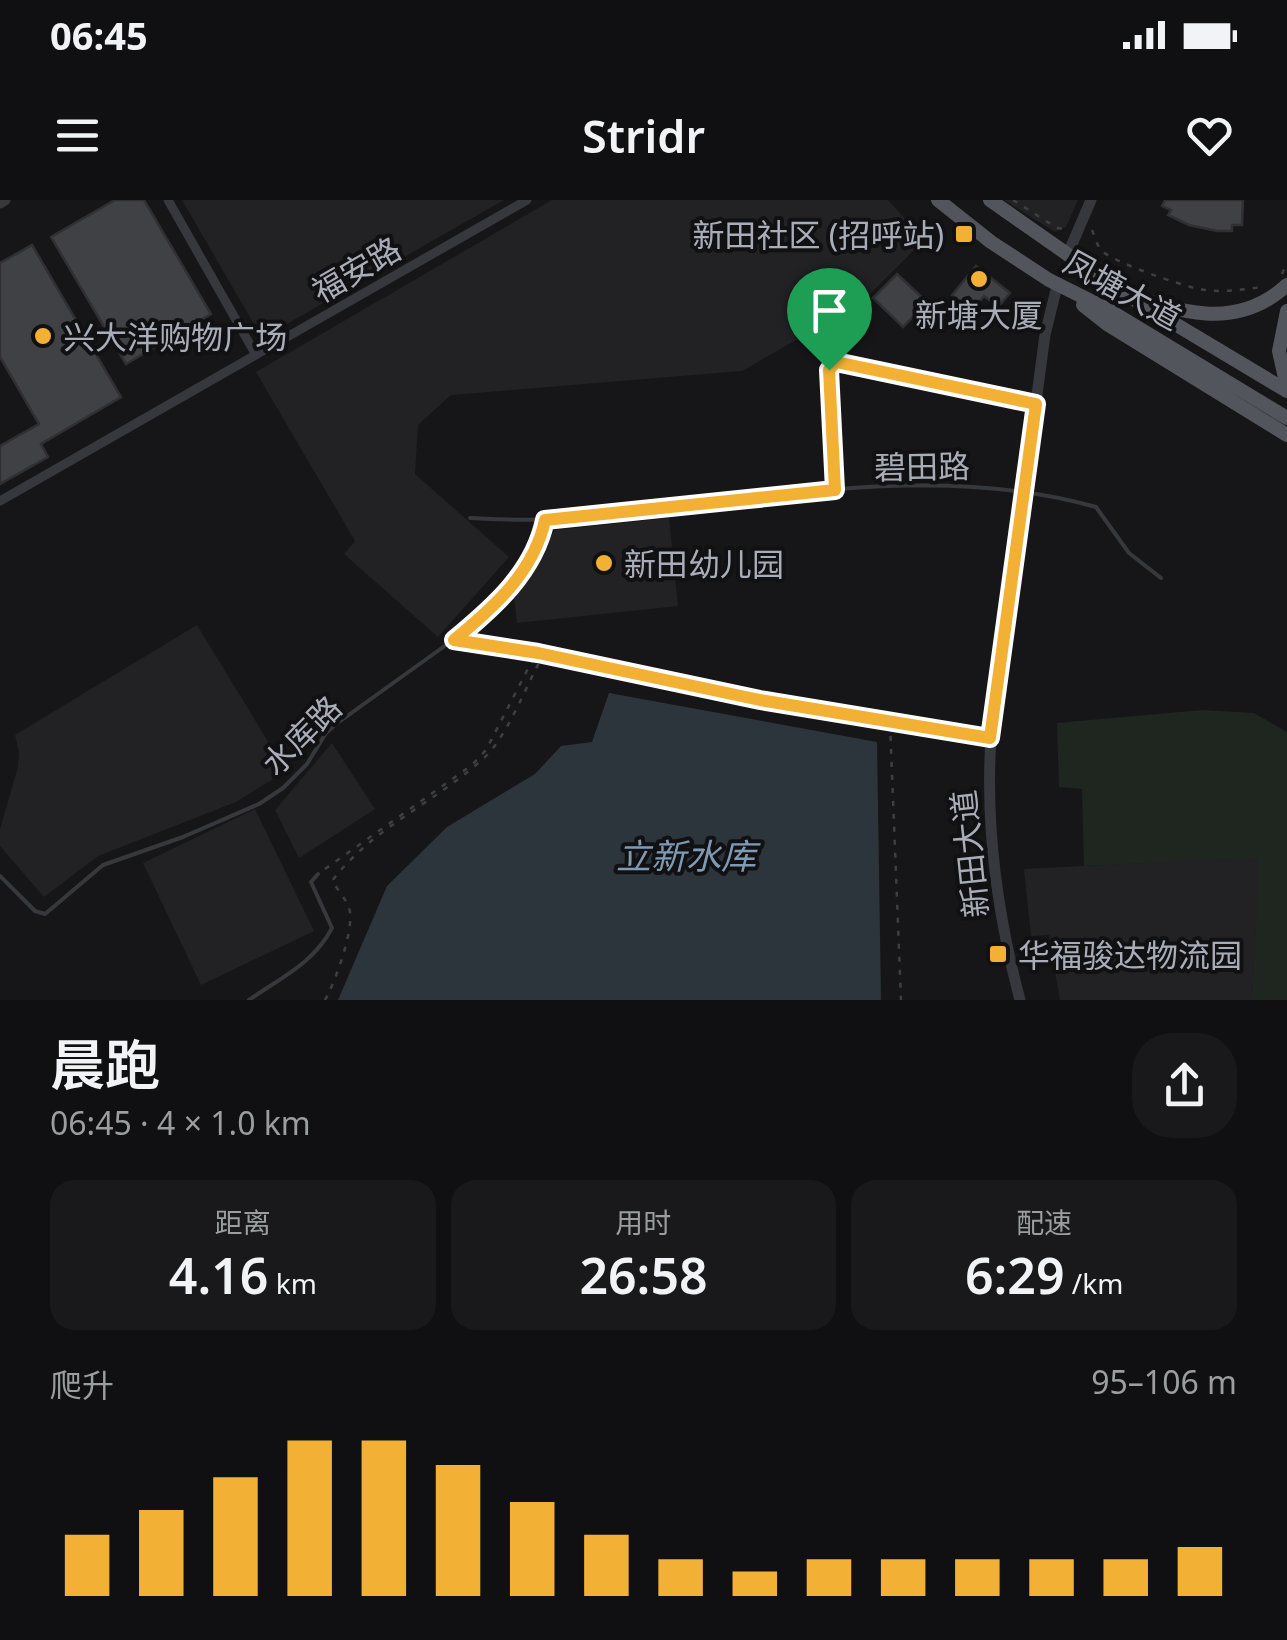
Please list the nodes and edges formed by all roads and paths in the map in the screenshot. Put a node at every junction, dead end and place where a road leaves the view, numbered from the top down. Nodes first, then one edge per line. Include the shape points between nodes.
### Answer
1 (168, 200) edge
2 (528, 200) edge
3 (938, 200) edge
4 (990, 200) edge
5 (1014, 200) edge
6 (1091, 200) edge
7 (1074, 227) dead end
8 (1086, 228) dead end
9 (1068, 256) junction
10 (1287, 285) edge
11 (1058, 286) junction
12 (1263, 287) dead end
13 (1120, 291) junction
14 (1072, 294) junction
15 (1287, 310) edge
16 (256, 355) junction
17 (1287, 389) edge
18 (1036, 404) junction
19 (1287, 418) edge
20 (1287, 434) edge
21 (835, 490) junction
22 (1024, 493) junction
23 (0, 501) edge
24 (470, 518) dead end
25 (545, 520) junction
26 (1161, 578) dead end
27 (454, 640) junction
28 (541, 654) junction
29 (890, 724) junction
30 (907, 726) joint
31 (990, 738) junction
32 (318, 874) joint
33 (0, 876) edge
34 (249, 1000) edge
35 (325, 1000) edge
36 (900, 1000) edge
37 (1020, 1000) edge

1 - 16 street
2 - 16 street, 福安路
3 - 11 main road, 凤塘大道
4 - 9 main road, 凤塘大道
5 - 7 path via 1057,228
6 - 9 street
8 - 12 path via 1106,255 1198,289
9 - 13 main road, 凤塘大道
10 - 13 main road, bridge via 1260,305 1218,316 1186,313
11 - 14 main road, 凤塘大道
11 - 18 street, 新田大道
13 - 17 main road, 凤塘大道, bridge
14 - 19 main road, 凤塘大道
14 - 20 main road via 1096,316
15 - 17 main road, bridge via 1279,351
16 - 23 street, 福安路
18 - 21 lane via 831,364
18 - 22 street, 新田大道
21 - 22 lane, 碧田路 via 948,486
21 - 25 lane, 碧田路
22 - 26 lane, 碧田路 via 1096,507 1130,552
22 - 31 street, 新田大道
24 - 25 lane, 碧田路
25 - 27 lane via 523,571
27 - 28 lane
27 - 33 lane, 水库路 via 336,724 283,788 259,804 103,865 45,914
28 - 29 path
28 - 29 path via 649,669
28 - 32 path via 472,765
28 - 35 path via 486,756 370,841 332,880 350,910 350,928
29 - 30 path
29 - 36 path
30 - 31 lane
31 - 37 street, 新田大道 via 989,840
32 - 34 lane via 312,882 332,928 324,944

